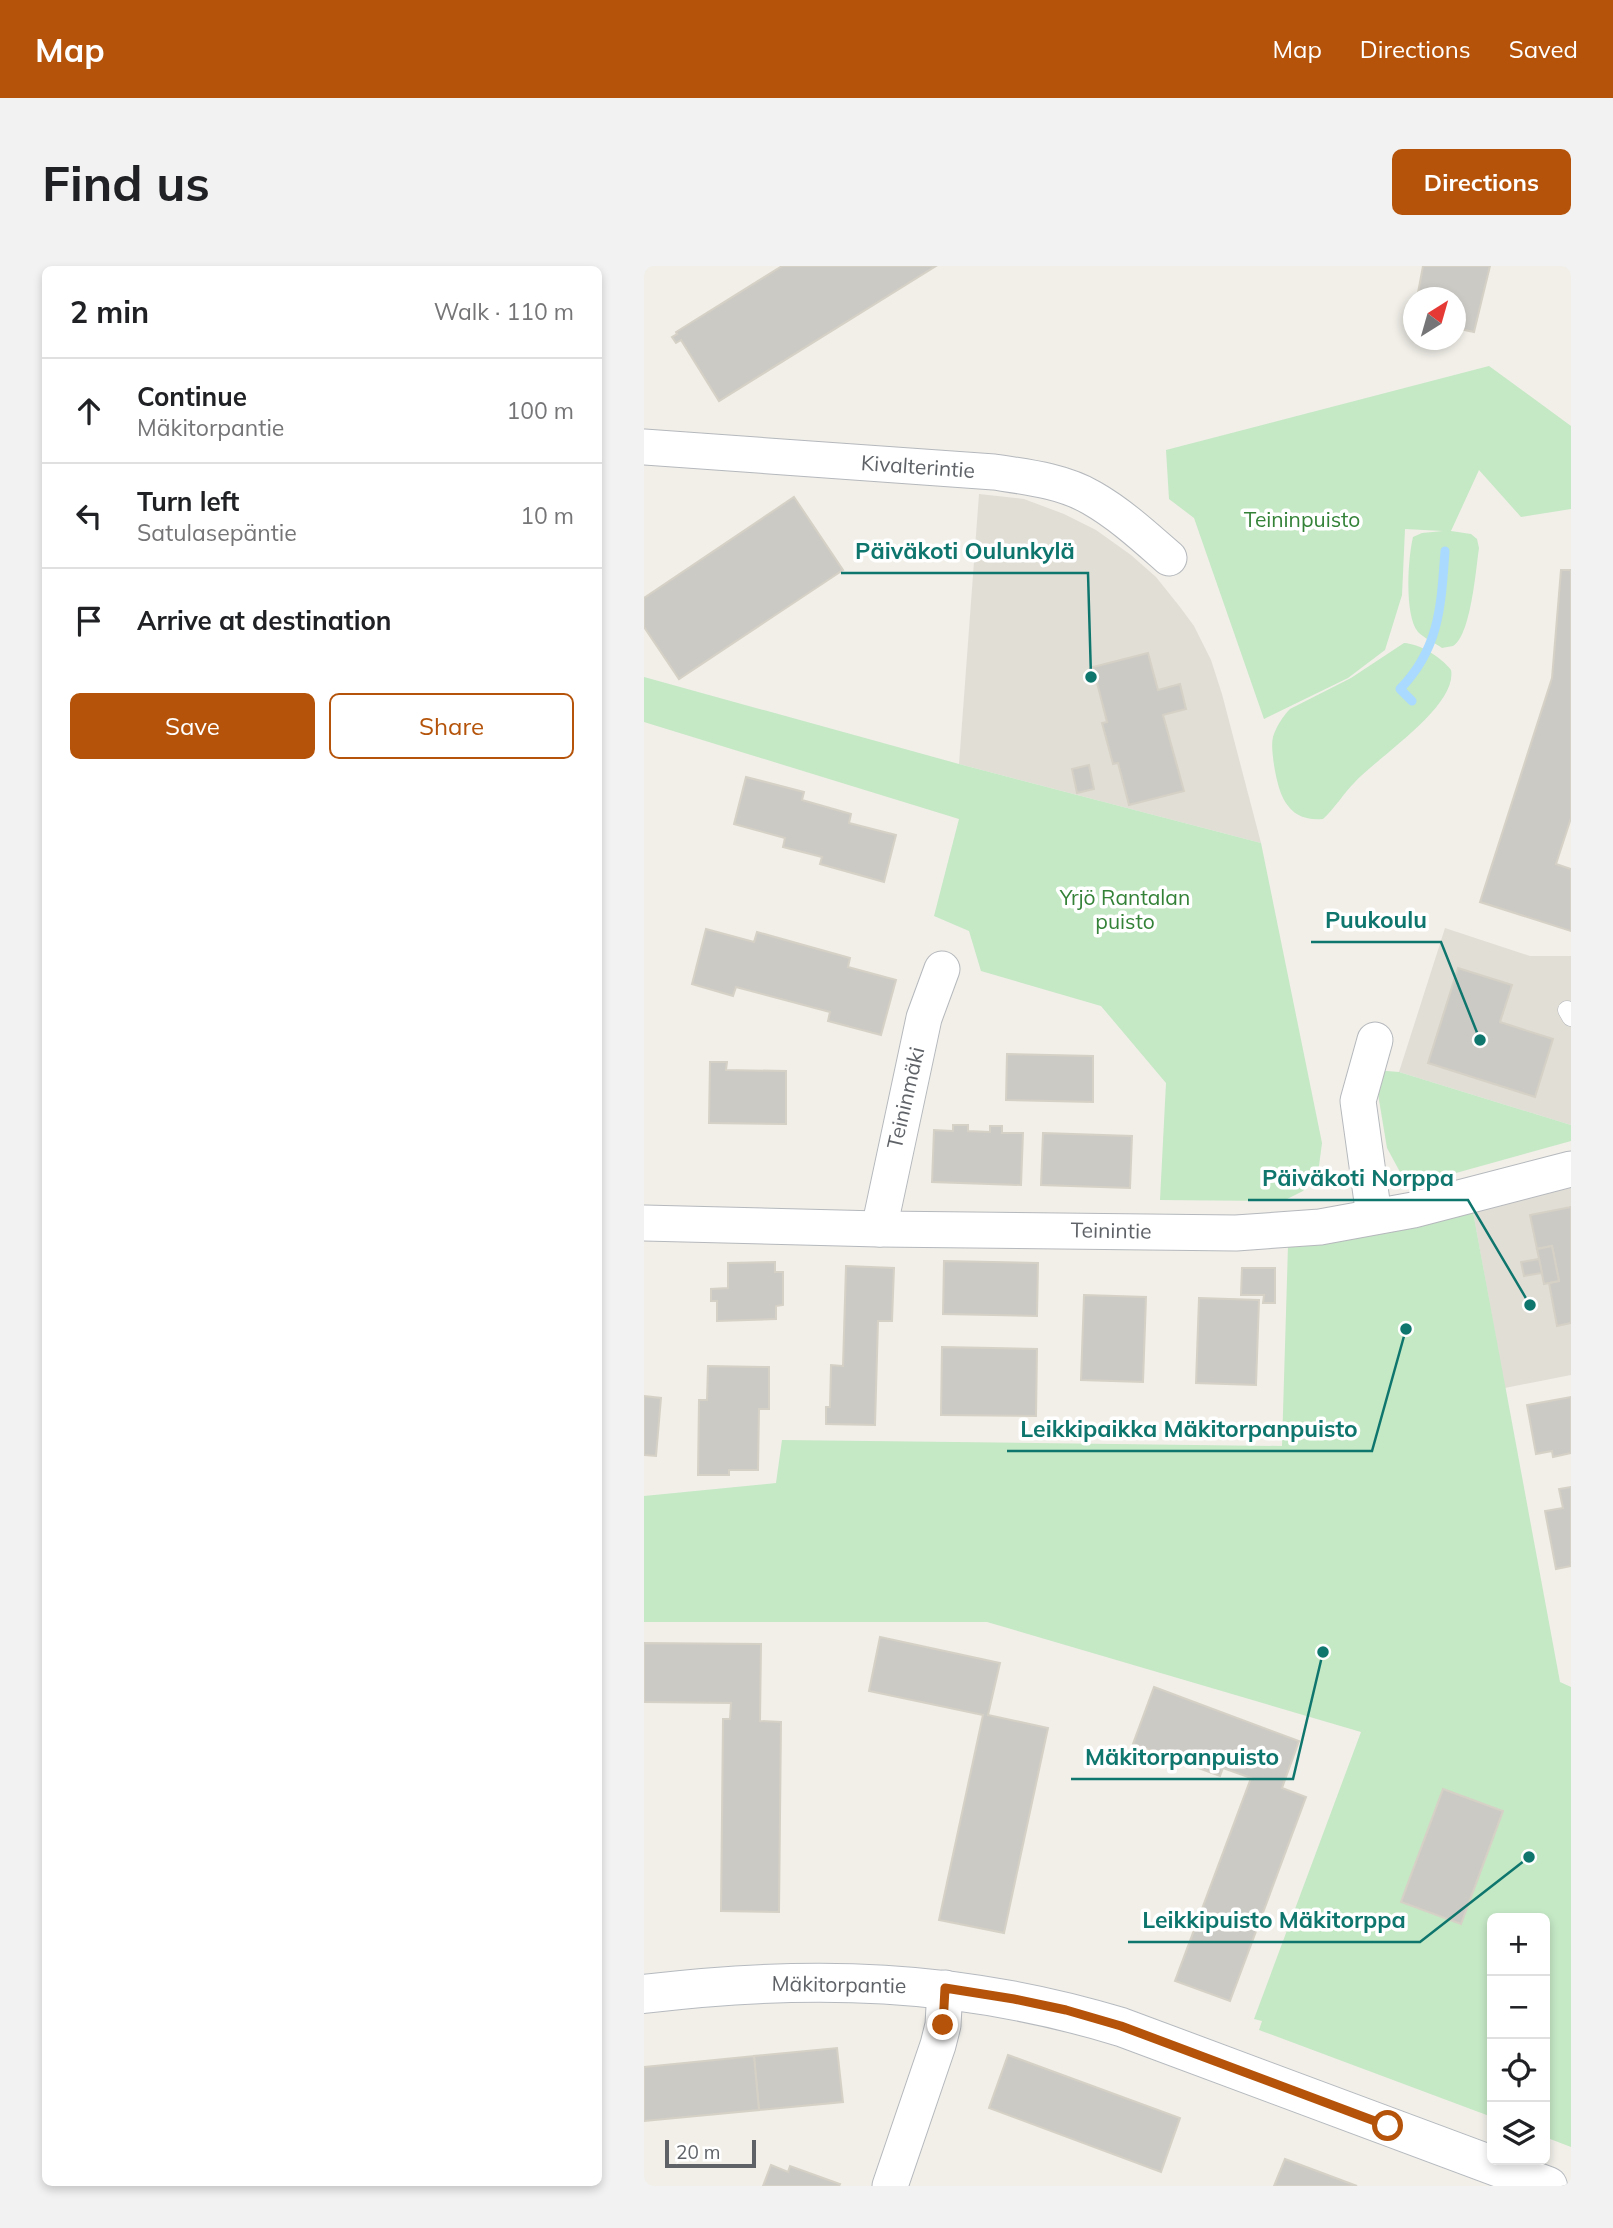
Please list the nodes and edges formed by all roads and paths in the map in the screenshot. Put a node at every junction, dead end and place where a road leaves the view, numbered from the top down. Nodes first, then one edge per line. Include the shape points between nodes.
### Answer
1 (644, 447) edge
2 (1169, 558) dead end
3 (942, 969) dead end
4 (1375, 1040) dead end
5 (1571, 1169) edge
6 (1374, 1216) junction
7 (644, 1223) edge
8 (878, 1229) junction
9 (945, 1988) junction
10 (644, 1994) edge
11 (890, 2186) edge
12 (1548, 2186) edge

1 - 2 street, Kivalterintie via 1037,479 1092,497
3 - 8 street, Teininmäki via 924,1018
4 - 6 street via 1359,1101
5 - 6 street, Teinintie
6 - 8 street, Teinintie via 1320,1227 1236,1233
7 - 8 street, Teinintie
9 - 10 street, Mäkitorpantie via 798,1983 713,1985
9 - 11 street via 940,2035
9 - 12 street, Mäkitorpantie via 1066,2010 1121,2026

